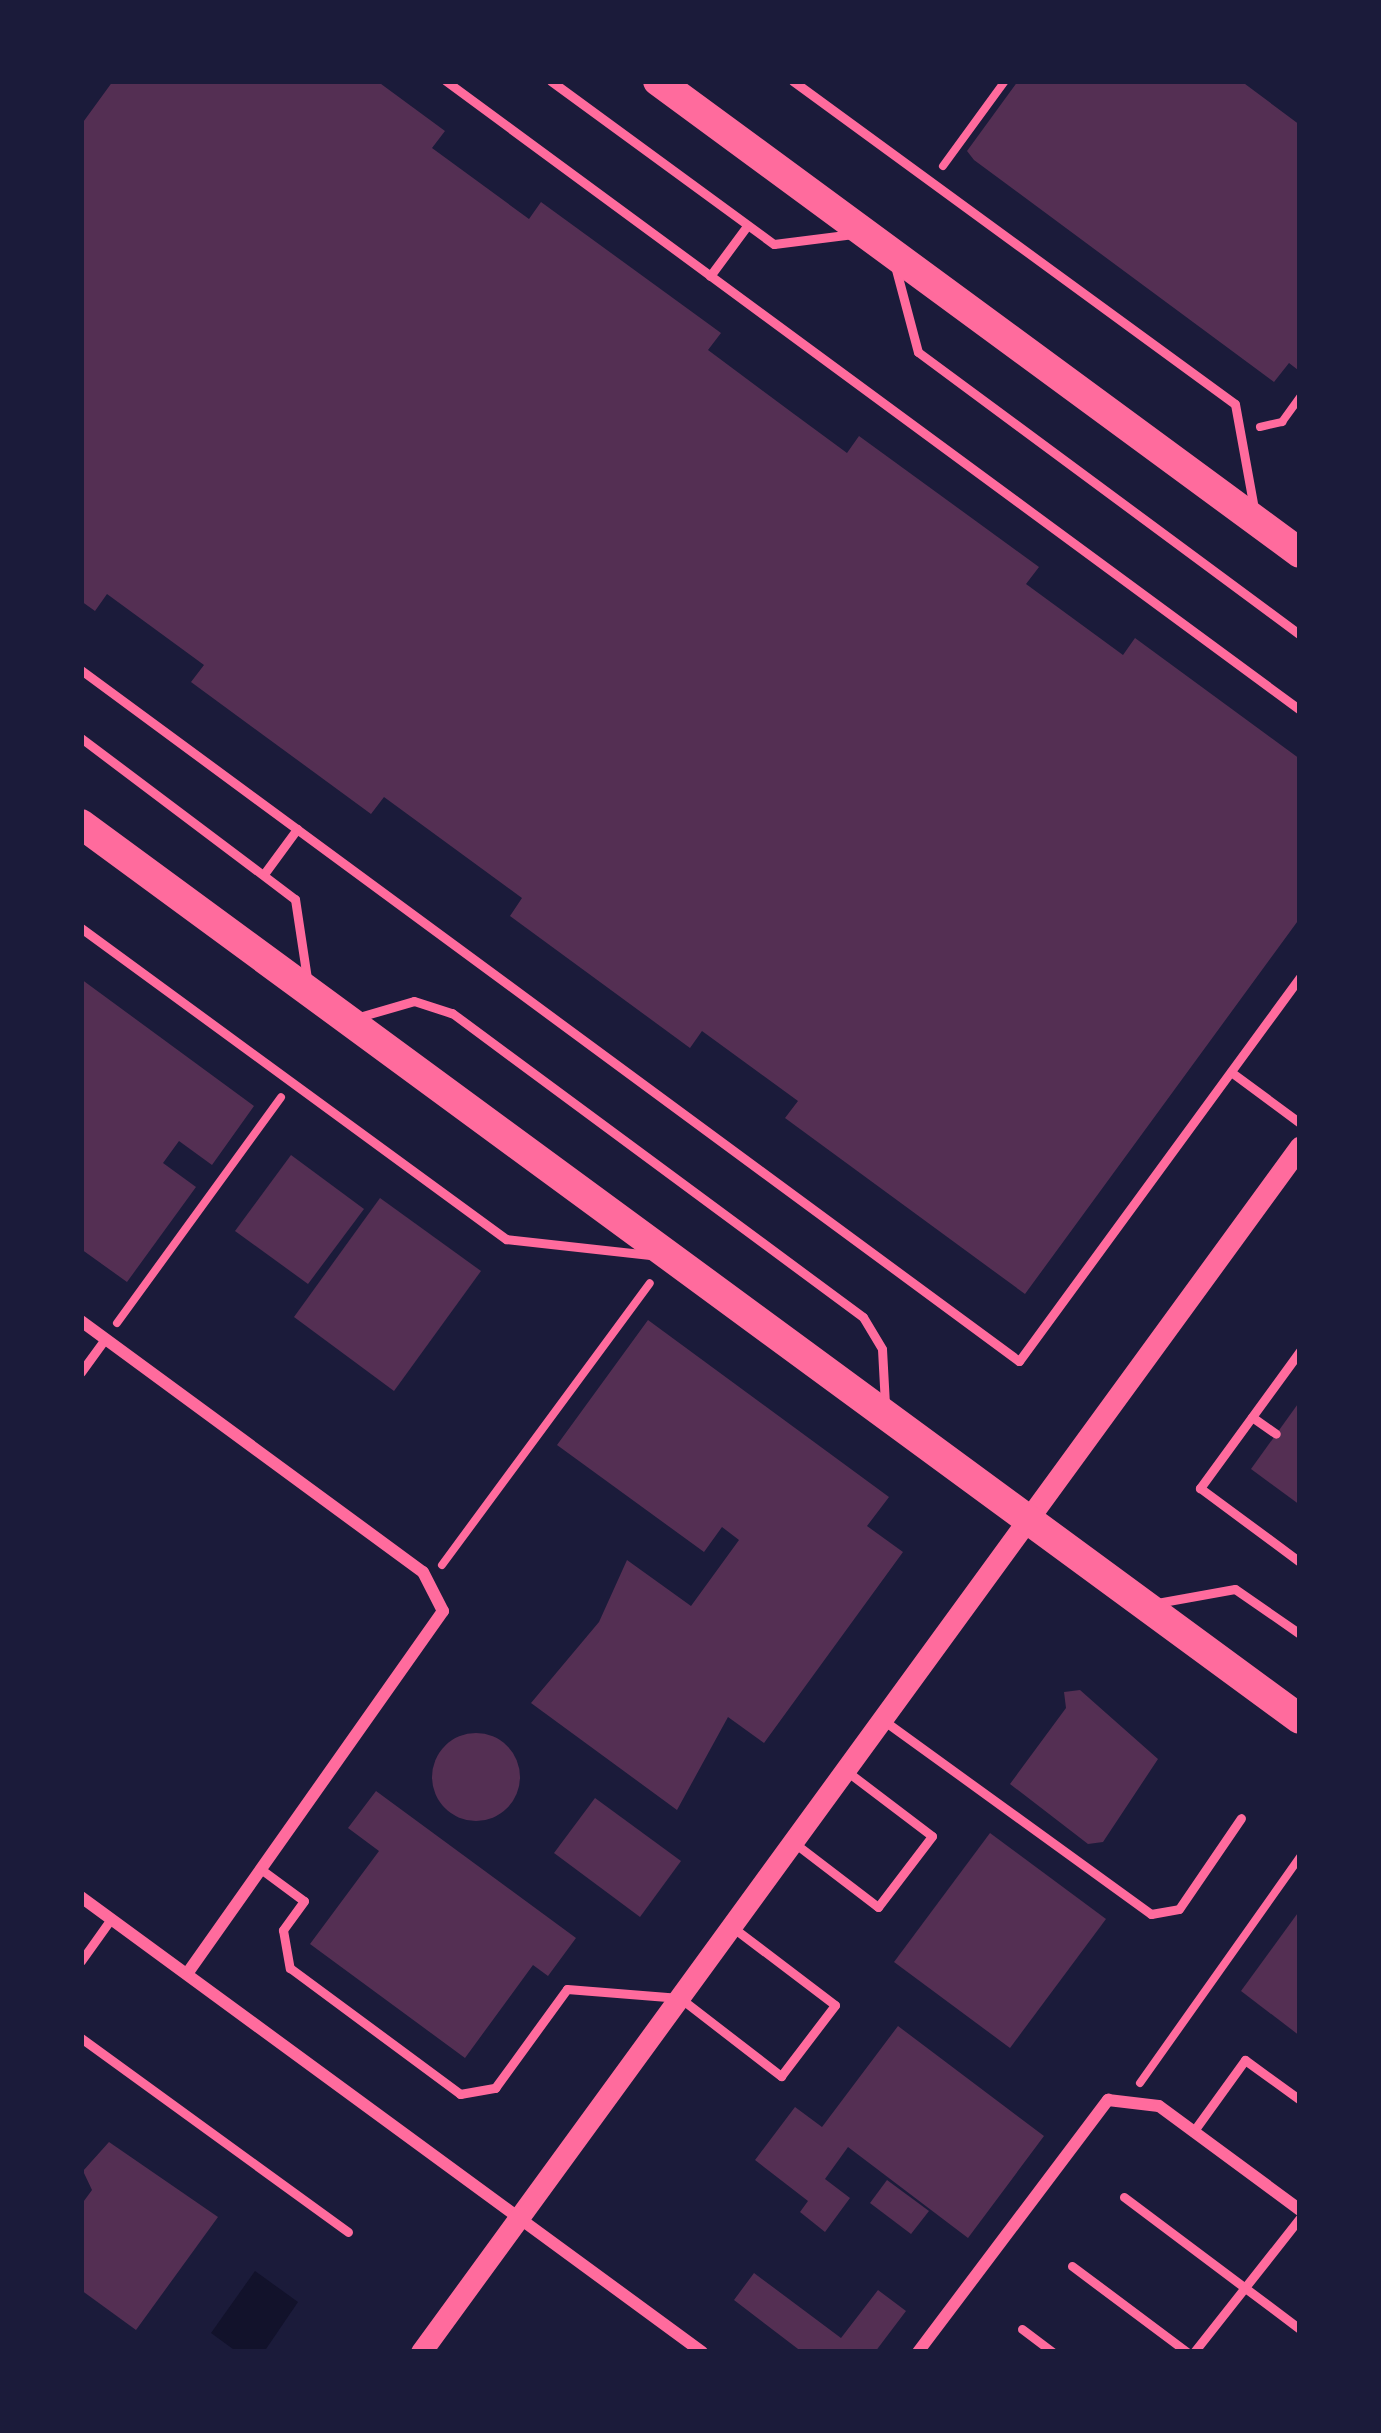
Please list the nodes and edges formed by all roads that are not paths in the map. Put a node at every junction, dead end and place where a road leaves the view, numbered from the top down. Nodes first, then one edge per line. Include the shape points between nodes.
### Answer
1 (446, 81) edge
2 (551, 81) edge
3 (658, 81) edge
4 (793, 81) edge
5 (747, 226) junction
6 (865, 232) junction
7 (892, 253) junction
8 (710, 276) junction
9 (1256, 520) junction
10 (1300, 553) edge
11 (1300, 635) edge
12 (81, 670) edge
13 (1300, 710) edge
14 (81, 738) edge
15 (81, 824) edge
16 (297, 829) junction
17 (265, 874) junction
18 (81, 928) edge
19 (1300, 976) edge
20 (307, 990) junction
21 (348, 1021) junction
22 (1231, 1072) junction
23 (1300, 1123) edge
24 (1300, 1146) edge
25 (670, 1256) junction
26 (81, 1321) edge
27 (106, 1339) junction
28 (1300, 1351) edge
29 (81, 1372) edge
30 (885, 1414) junction
31 (1252, 1417) junction
32 (1276, 1434) dead end
33 (1028, 1519) junction
34 (1300, 1562) edge
35 (1145, 1606) junction
36 (1300, 1634) edge
37 (883, 1719) junction
38 (1300, 1719) edge
39 (845, 1770) junction
40 (1241, 1818) dead end
41 (793, 1842) junction
42 (262, 1870) junction
43 (81, 1897) edge
44 (111, 1919) junction
45 (731, 1926) junction
46 (81, 1961) edge
47 (187, 1974) junction
48 (680, 1998) junction
49 (86, 2042) edge
50 (81, 2059) edge
51 (1300, 2100) edge
52 (1193, 2132) junction
53 (1124, 2197) dead end
54 (1300, 2214) edge
55 (519, 2218) junction
56 (347, 2232) dead end
57 (1072, 2266) dead end
58 (1245, 2288) junction
59 (1022, 2329) dead end
60 (1300, 2330) edge
61 (421, 2352) edge
62 (702, 2352) edge
63 (918, 2352) edge
64 (1053, 2352) edge
65 (1190, 2352) edge

1 - 8 lane
2 - 5 lane
3 - 6 main road
4 - 9 lane via 1235,404
5 - 6 lane via 774,244
5 - 8 lane
6 - 7 main road
7 - 9 main road
7 - 11 lane via 918,352
8 - 13 lane
9 - 10 main road
12 - 16 lane
14 - 17 lane
15 - 20 main road
16 - 17 lane
16 - 22 lane via 1019,1361
17 - 20 lane via 301,913
18 - 25 lane via 518,1246
19 - 22 lane
20 - 21 main road
21 - 25 main road
21 - 30 lane via 433,1001 471,1027 863,1317 882,1349
22 - 23 lane
24 - 33 street
25 - 30 main road
26 - 27 street
27 - 29 lane
27 - 42 street via 430,1580 440,1624
28 - 31 lane
30 - 33 main road
31 - 32 lane
31 - 34 lane via 1200,1488
33 - 35 main road
33 - 37 street
35 - 36 lane via 1234,1589
35 - 38 main road
37 - 39 street
37 - 40 lane via 1151,1914 1179,1910
39 - 41 street
39 - 41 lane via 932,1836 878,1907
41 - 45 street
42 - 47 street
42 - 48 lane via 304,1901 284,1930 290,1968 460,2094 495,2088 567,1989
43 - 44 street
44 - 46 lane
44 - 47 street
45 - 48 street
45 - 48 lane via 835,2005 781,2076
47 - 55 street
48 - 55 street
49 - 50 lane
49 - 56 lane
51 - 52 lane via 1245,2060
52 - 54 street
52 - 63 street via 1136,2096 1091,2114
53 - 58 lane
54 - 58 lane
55 - 61 street
55 - 62 street
57 - 65 lane
58 - 60 lane
58 - 65 lane
59 - 64 lane

